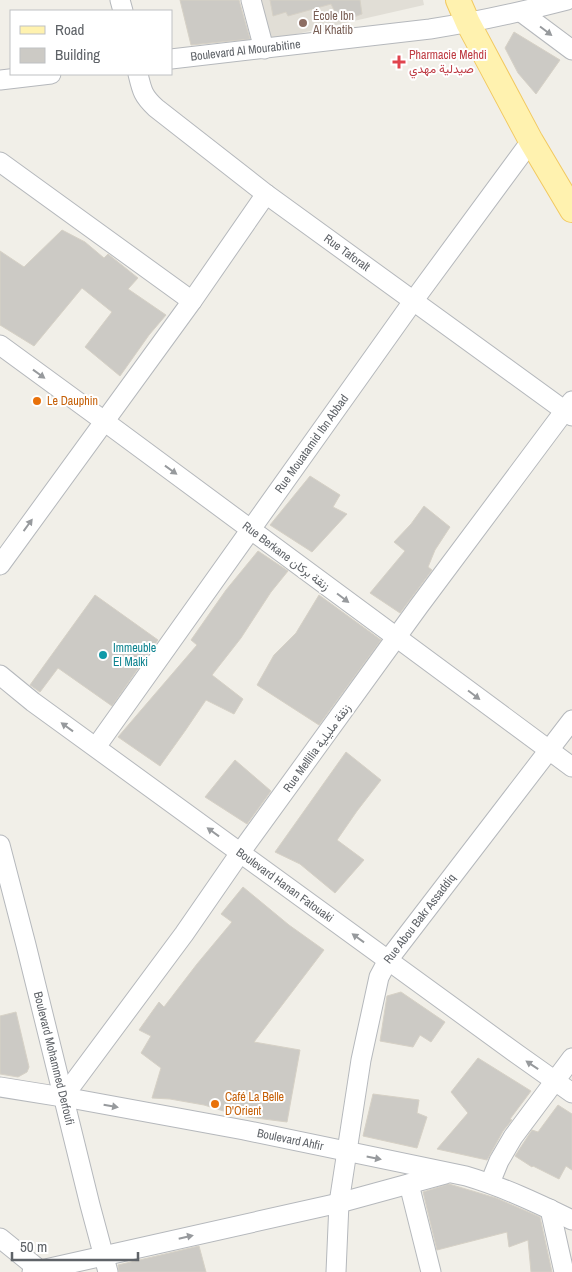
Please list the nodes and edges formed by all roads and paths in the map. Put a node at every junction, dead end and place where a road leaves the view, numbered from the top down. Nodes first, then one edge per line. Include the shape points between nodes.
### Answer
1 (251, 0) edge
2 (458, 0) edge
3 (567, 0) edge
4 (521, 12) junction
5 (468, 23) junction
6 (264, 49) junction
7 (572, 50) edge
8 (172, 59) edge
9 (43, 75) edge
10 (138, 75) edge
11 (0, 80) edge
12 (530, 140) junction
13 (0, 162) edge
14 (266, 194) junction
15 (572, 210) edge
16 (414, 300) junction
17 (192, 301) junction
18 (0, 345) edge
19 (570, 409) edge
20 (104, 421) junction
21 (251, 529) junction
22 (0, 565) edge
23 (397, 638) junction
24 (0, 676) edge
25 (572, 720) edge
26 (96, 747) junction
27 (549, 751) junction
28 (572, 767) edge
29 (0, 844) edge
30 (240, 853) junction
31 (388, 960) junction
32 (572, 1058) edge
33 (556, 1081) junction
34 (0, 1087) edge
35 (572, 1093) edge
36 (63, 1097) junction
37 (346, 1152) junction
38 (449, 1173) junction
39 (409, 1184) junction
40 (490, 1184) junction
41 (339, 1203) junction
42 (550, 1209) junction
43 (572, 1220) edge
44 (0, 1238) edge
45 (106, 1264) edge
46 (38, 1271) edge
47 (336, 1272) edge
48 (431, 1272) edge
49 (564, 1272) edge

1 - 6 street
2 - 5 main road
3 - 4 street, Boulevard Al Mourabitine
4 - 5 street, Boulevard Al Mourabitine
4 -> 7 street
5 - 6 street, Boulevard Al Mourabitine
5 - 12 main road
6 - 8 street, Boulevard Al Mourabitine
9 - 11 street
10 - 14 street, Rue Taforalt via 148,101
12 - 15 main road
12 - 16 street, Rue Mouatamid Ibn Abbad
13 - 17 street
14 - 16 street, Rue Taforalt
14 - 17 street
16 - 19 street, Rue Taforalt
16 - 21 street, Rue Mouatamid Ibn Abbad
17 - 20 street
18 -> 20 street, Rue Berkane زنقة بركان
19 - 23 street, Rue Mellilia زنقة مليلية
20 -> 21 street, Rue Berkane زنقة بركان
22 -> 20 street
21 -> 23 street, Rue Berkane زنقة بركان
21 - 26 street, Rue Mouatamid Ibn Abbad
23 -> 27 street, Rue Berkane زنقة بركان
23 - 30 street, Rue Mellilia زنقة مليلية
26 -> 24 street, Boulevard Hanan Fatouaki
25 - 27 street, Rue Abou Bakr Assaddiq
30 -> 26 street, Boulevard Hanan Fatouaki
27 - 28 street, Rue Berkane زنقة بركان
27 - 31 street, Rue Abou Bakr Assaddiq
29 - 36 street, Boulevard Mohammed Derfoufi
31 -> 30 street, Boulevard Hanan Fatouaki
30 - 36 street, Rue Mellilia زنقة مليلية
33 -> 31 street, Boulevard Hanan Fatouaki
31 - 37 street, Rue Abou Bakr Assaddiq via 379,977
32 - 33 street
33 - 35 street, Boulevard Hanan Fatouaki
33 - 40 street via 513,1137
34 - 36 street, Boulevard Ahfir
36 -> 37 street, Boulevard Ahfir
36 - 45 street, Boulevard Mohammed Derfoufi
37 -> 38 street, Boulevard Ahfir
37 - 41 street, Rue Abou Bakr Assaddiq
38 - 39 street
38 - 40 street, Boulevard Ahfir
39 - 41 street
39 - 48 street
40 - 42 street, Boulevard Ahfir
45 -> 41 street
41 - 47 street, Rue Abou Bakr Assaddiq
42 - 43 street, Boulevard Ahfir
42 - 49 street
44 - 46 street
45 - 46 street

